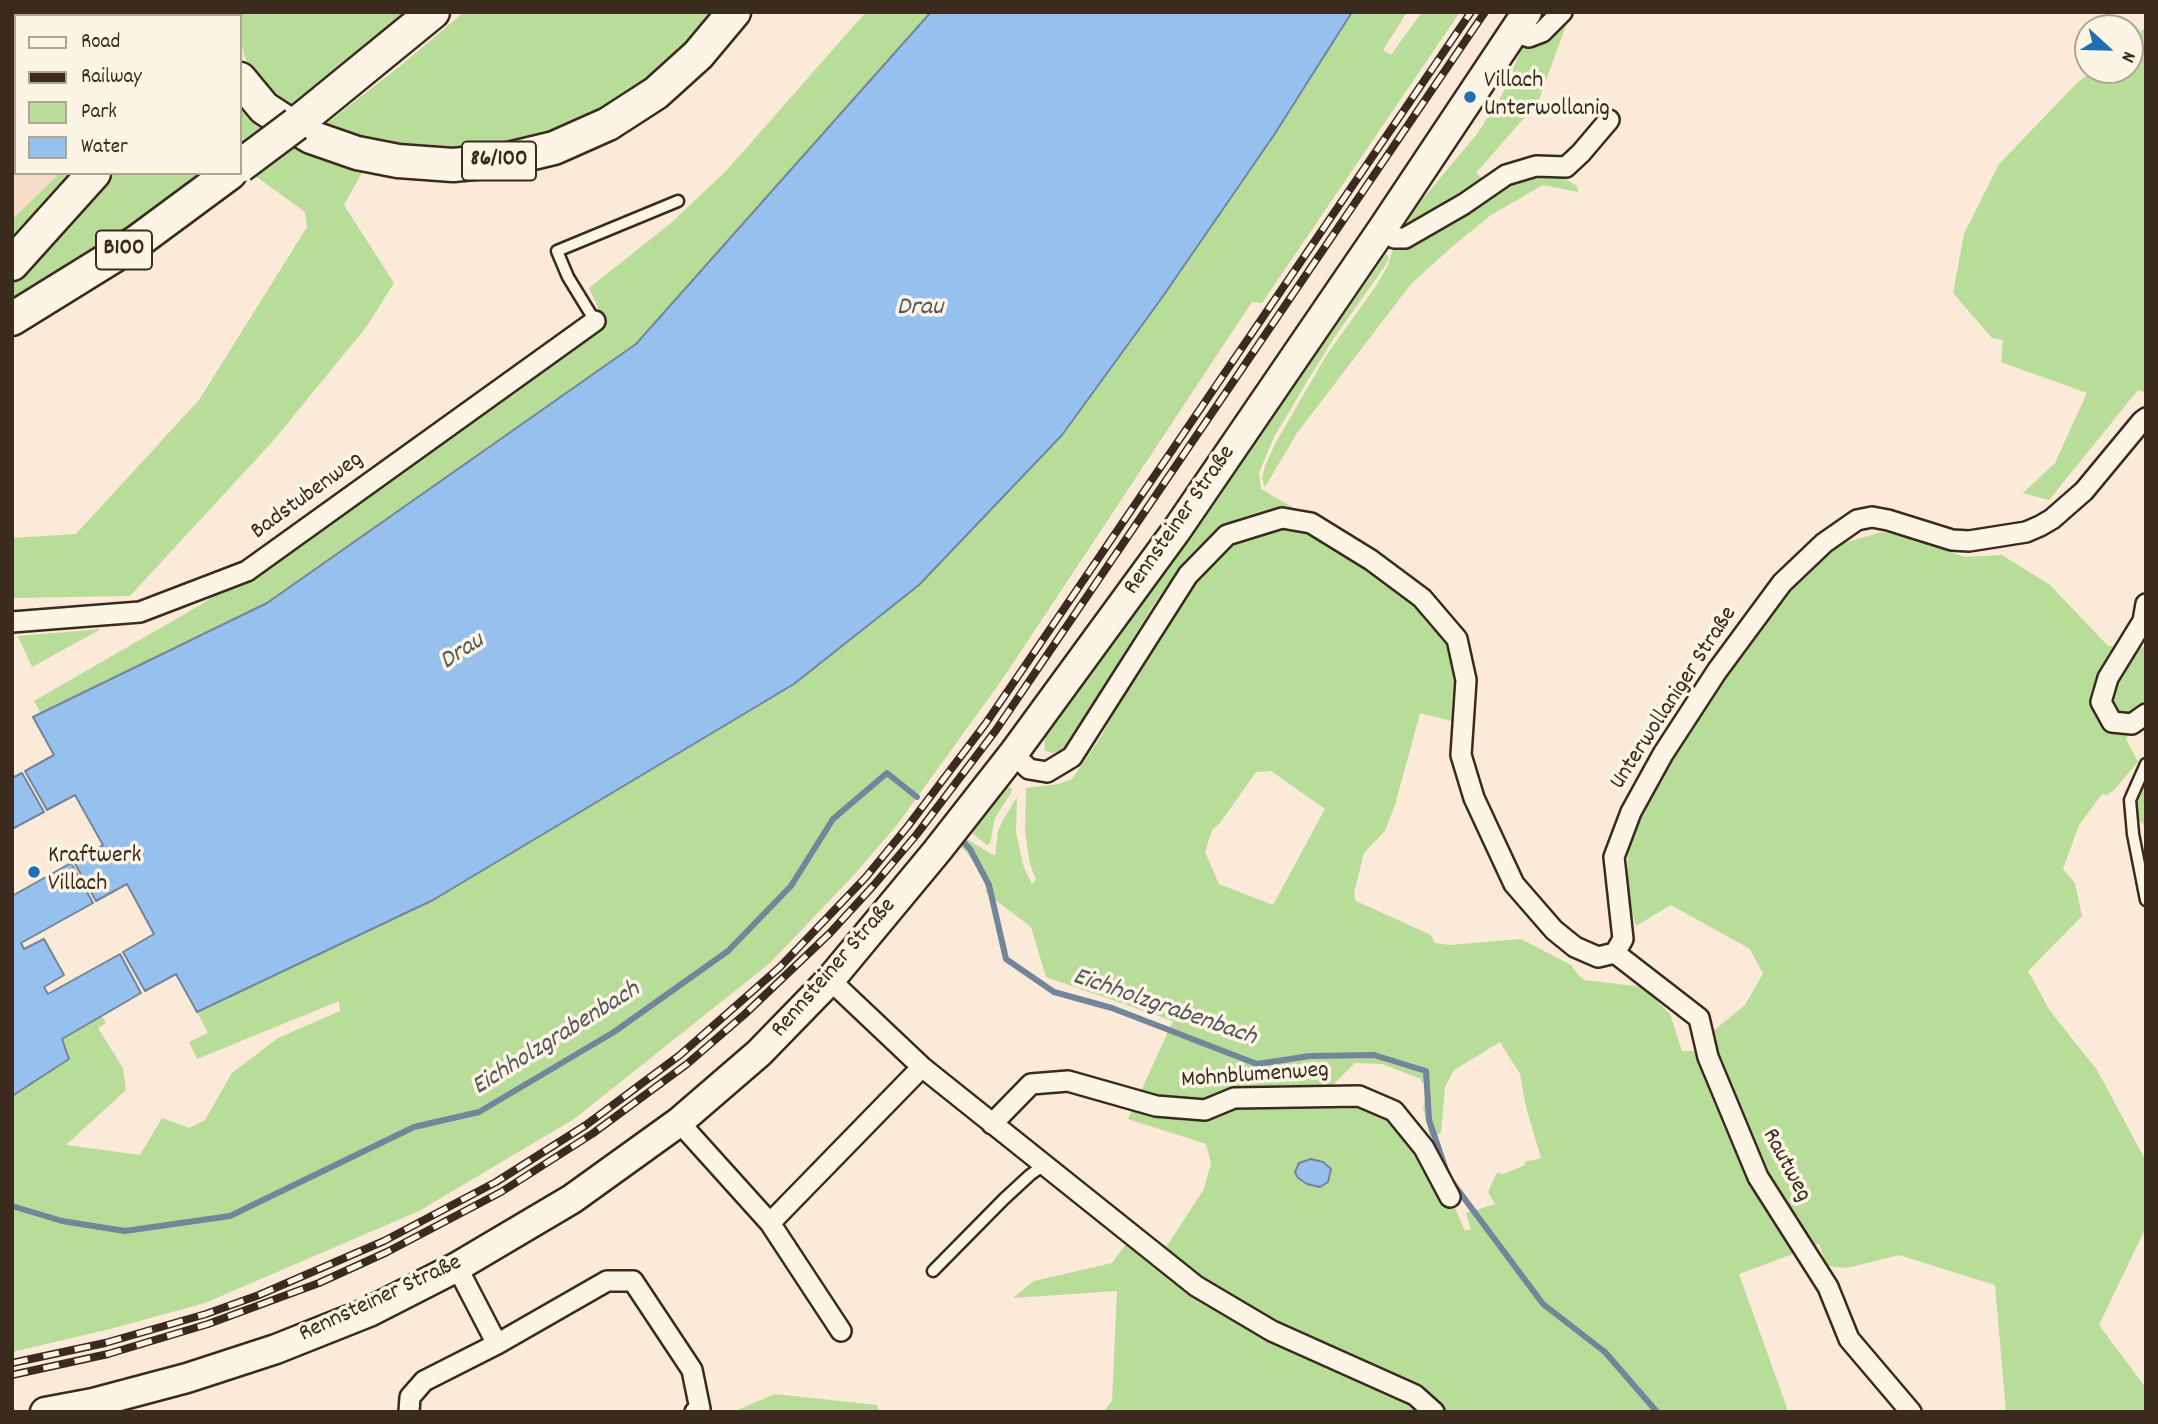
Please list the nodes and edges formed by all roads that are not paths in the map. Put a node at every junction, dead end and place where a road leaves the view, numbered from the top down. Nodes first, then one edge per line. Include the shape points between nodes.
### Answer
1 (433, 12) edge
2 (734, 12) edge
3 (1562, 12) edge
4 (1520, 22) edge
5 (242, 81) edge
6 (1609, 120) dead end
7 (242, 164) edge
8 (92, 175) edge
9 (227, 175) edge
10 (678, 201) dead end
11 (1383, 228) junction
12 (12, 264) edge
13 (12, 318) edge
14 (595, 321) joint
15 (2146, 418) edge
16 (2146, 604) edge
17 (12, 622) edge
18 (2146, 714) edge
19 (1013, 754) junction
20 (2146, 764) edge
21 (2146, 900) edge
22 (1615, 953) junction
23 (830, 980) junction
24 (922, 1068) junction
25 (679, 1122) junction
26 (992, 1124) junction
27 (1044, 1165) junction
28 (1450, 1197) dead end
29 (770, 1223) junction
30 (457, 1267) junction
31 (933, 1271) dead end
32 (841, 1331) dead end
33 (497, 1344) junction
34 (45, 1412) edge
35 (409, 1412) edge
36 (695, 1412) edge
37 (1434, 1412) edge
38 (1911, 1412) edge

1 - 7 main road, bridge
2 - 5 main road, 86/100 via 690,63 656,93 608,124 554,148 504,160 453,165 357,153 287,123 264,108
3 - 4 street, Rennsteiner Straße via 1542,32 1529,37
4 - 11 main road, Rennsteiner Straße
6 - 11 street via 1566,167 1535,166 1506,175 1405,238 1394,238
8 - 12 main road
9 - 13 main road, B100 via 138,241
10 - 14 lane via 557,251
11 - 19 main road, Rennsteiner Straße via 1176,531
14 - 17 street, Badstubenweg via 247,571 140,612
15 - 22 street, Unterwollaniger Straße via 2084,491 2040,526 1969,541 1872,517 1857,520 1824,543 1782,583 1717,671 1631,812 1614,857 1623,939
16 - 18 street via 2143,621 2108,678 2102,702 2112,722 2132,724
19 - 22 street via 1029,769 1047,772 1072,757 1188,575 1227,536 1282,518 1311,523 1422,597 1457,639 1465,680 1461,755 1474,798 1514,884 1575,947 1598,957
19 - 23 main road, Rennsteiner Straße
20 - 21 lane via 2130,800
22 - 38 street, Rautweg via 1699,1018 1708,1057 1758,1177 1828,1287 1849,1339
23 - 24 street
23 - 25 main road, Rennsteiner Straße via 759,1054
24 - 26 street
24 - 29 street
25 - 29 street
25 - 30 main road, Rennsteiner Straße via 572,1199
26 - 27 street
26 - 28 street, Mohnblumenweg via 1031,1084 1068,1081 1156,1107 1205,1110 1234,1098 1359,1096 1394,1111 1424,1148
27 - 31 lane
27 - 37 street via 1196,1286 1272,1331 1415,1395
29 - 32 street
30 - 33 street
30 - 34 main road, Rennsteiner Straße via 369,1312 276,1349 174,1382
33 - 35 street via 424,1381 410,1397
33 - 36 street via 607,1281 633,1281 692,1370 699,1409

